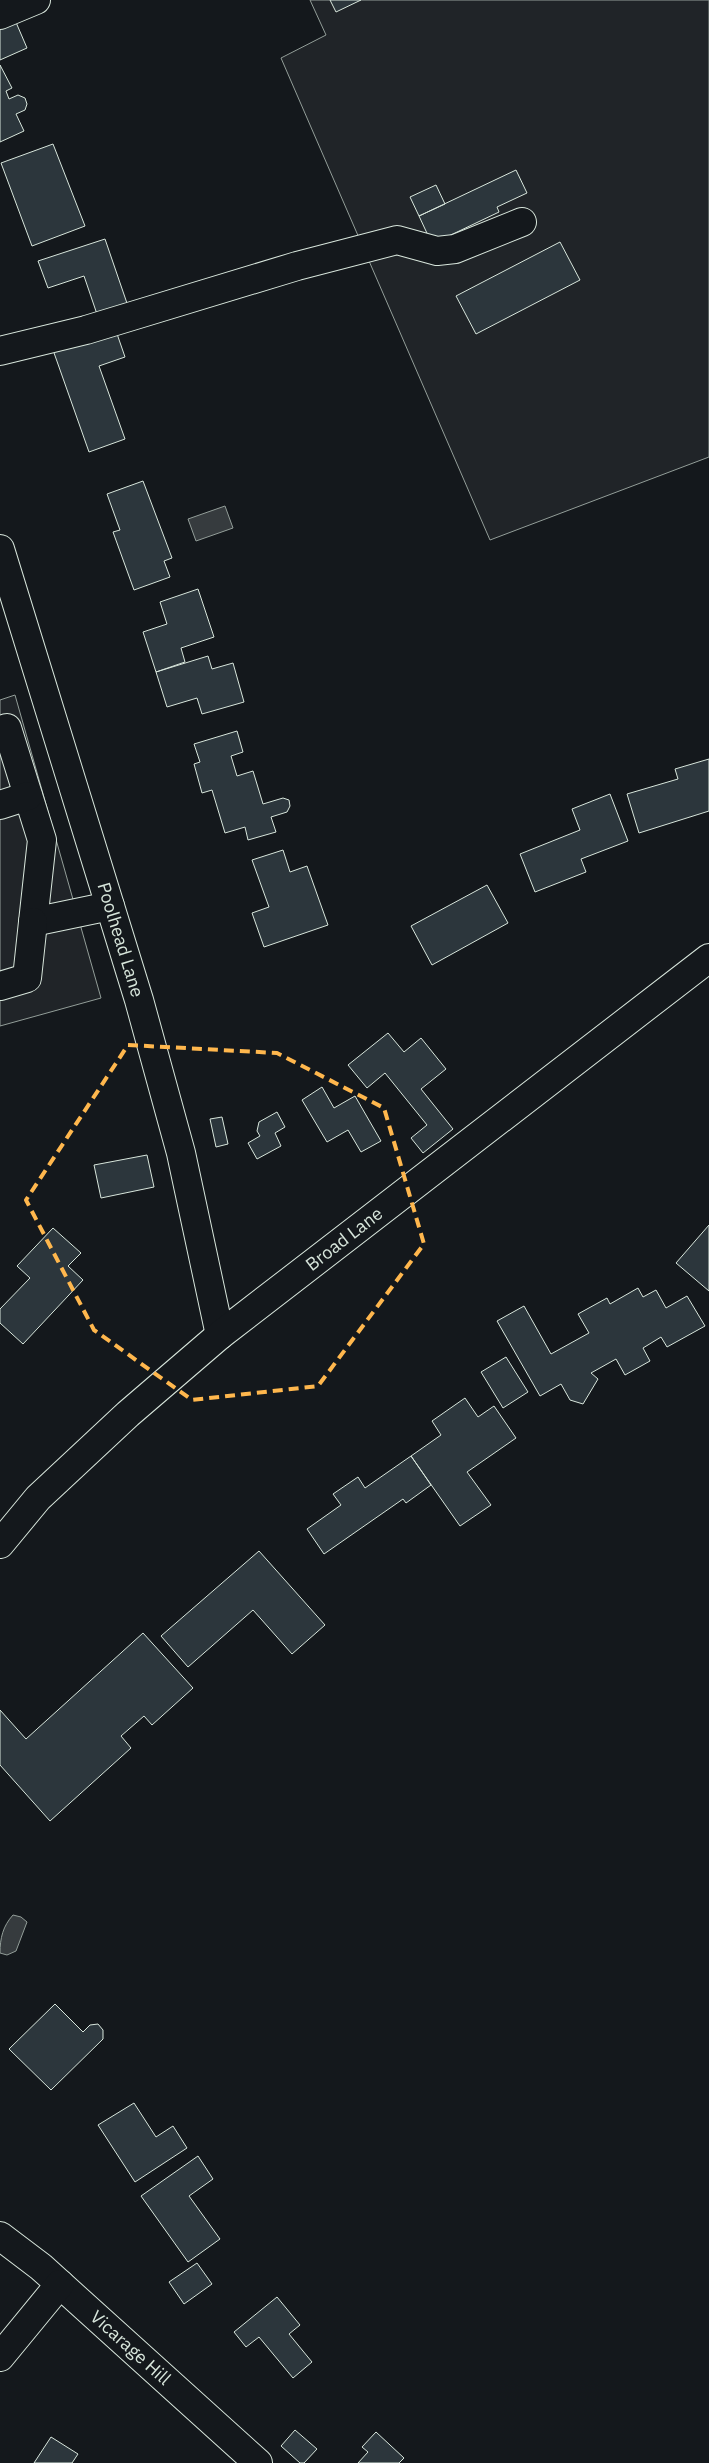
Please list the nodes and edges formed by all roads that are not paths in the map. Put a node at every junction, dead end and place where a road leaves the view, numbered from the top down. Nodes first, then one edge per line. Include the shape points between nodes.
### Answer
1 (36, 0) edge
2 (0, 15) edge
3 (522, 222) dead end
4 (0, 350) edge
5 (0, 549) edge
6 (0, 730) edge
7 (28, 796) junction
8 (0, 805) edge
9 (110, 906) junction
10 (33, 922) junction
11 (709, 958) edge
12 (0, 986) edge
13 (220, 1335) junction
14 (0, 1544) edge
15 (0, 2236) edge
16 (60, 2284) junction
17 (0, 2357) edge
18 (258, 2463) edge

1 - 2 street
3 - 4 street via 455,249 436,251 397,240 297,266 86,330
5 - 9 street, Poolhead Lane
6 - 7 street via 7,728
7 - 8 street
7 - 10 street via 42,840
9 - 10 street
9 - 13 street, Poolhead Lane via 181,1153
10 - 12 street via 28,978
11 - 13 street, Broad Lane
13 - 14 street, Broad Lane via 128,1414 38,1498
15 - 16 street, Vicarage Hill
16 - 17 street
16 - 18 street, Vicarage Hill

